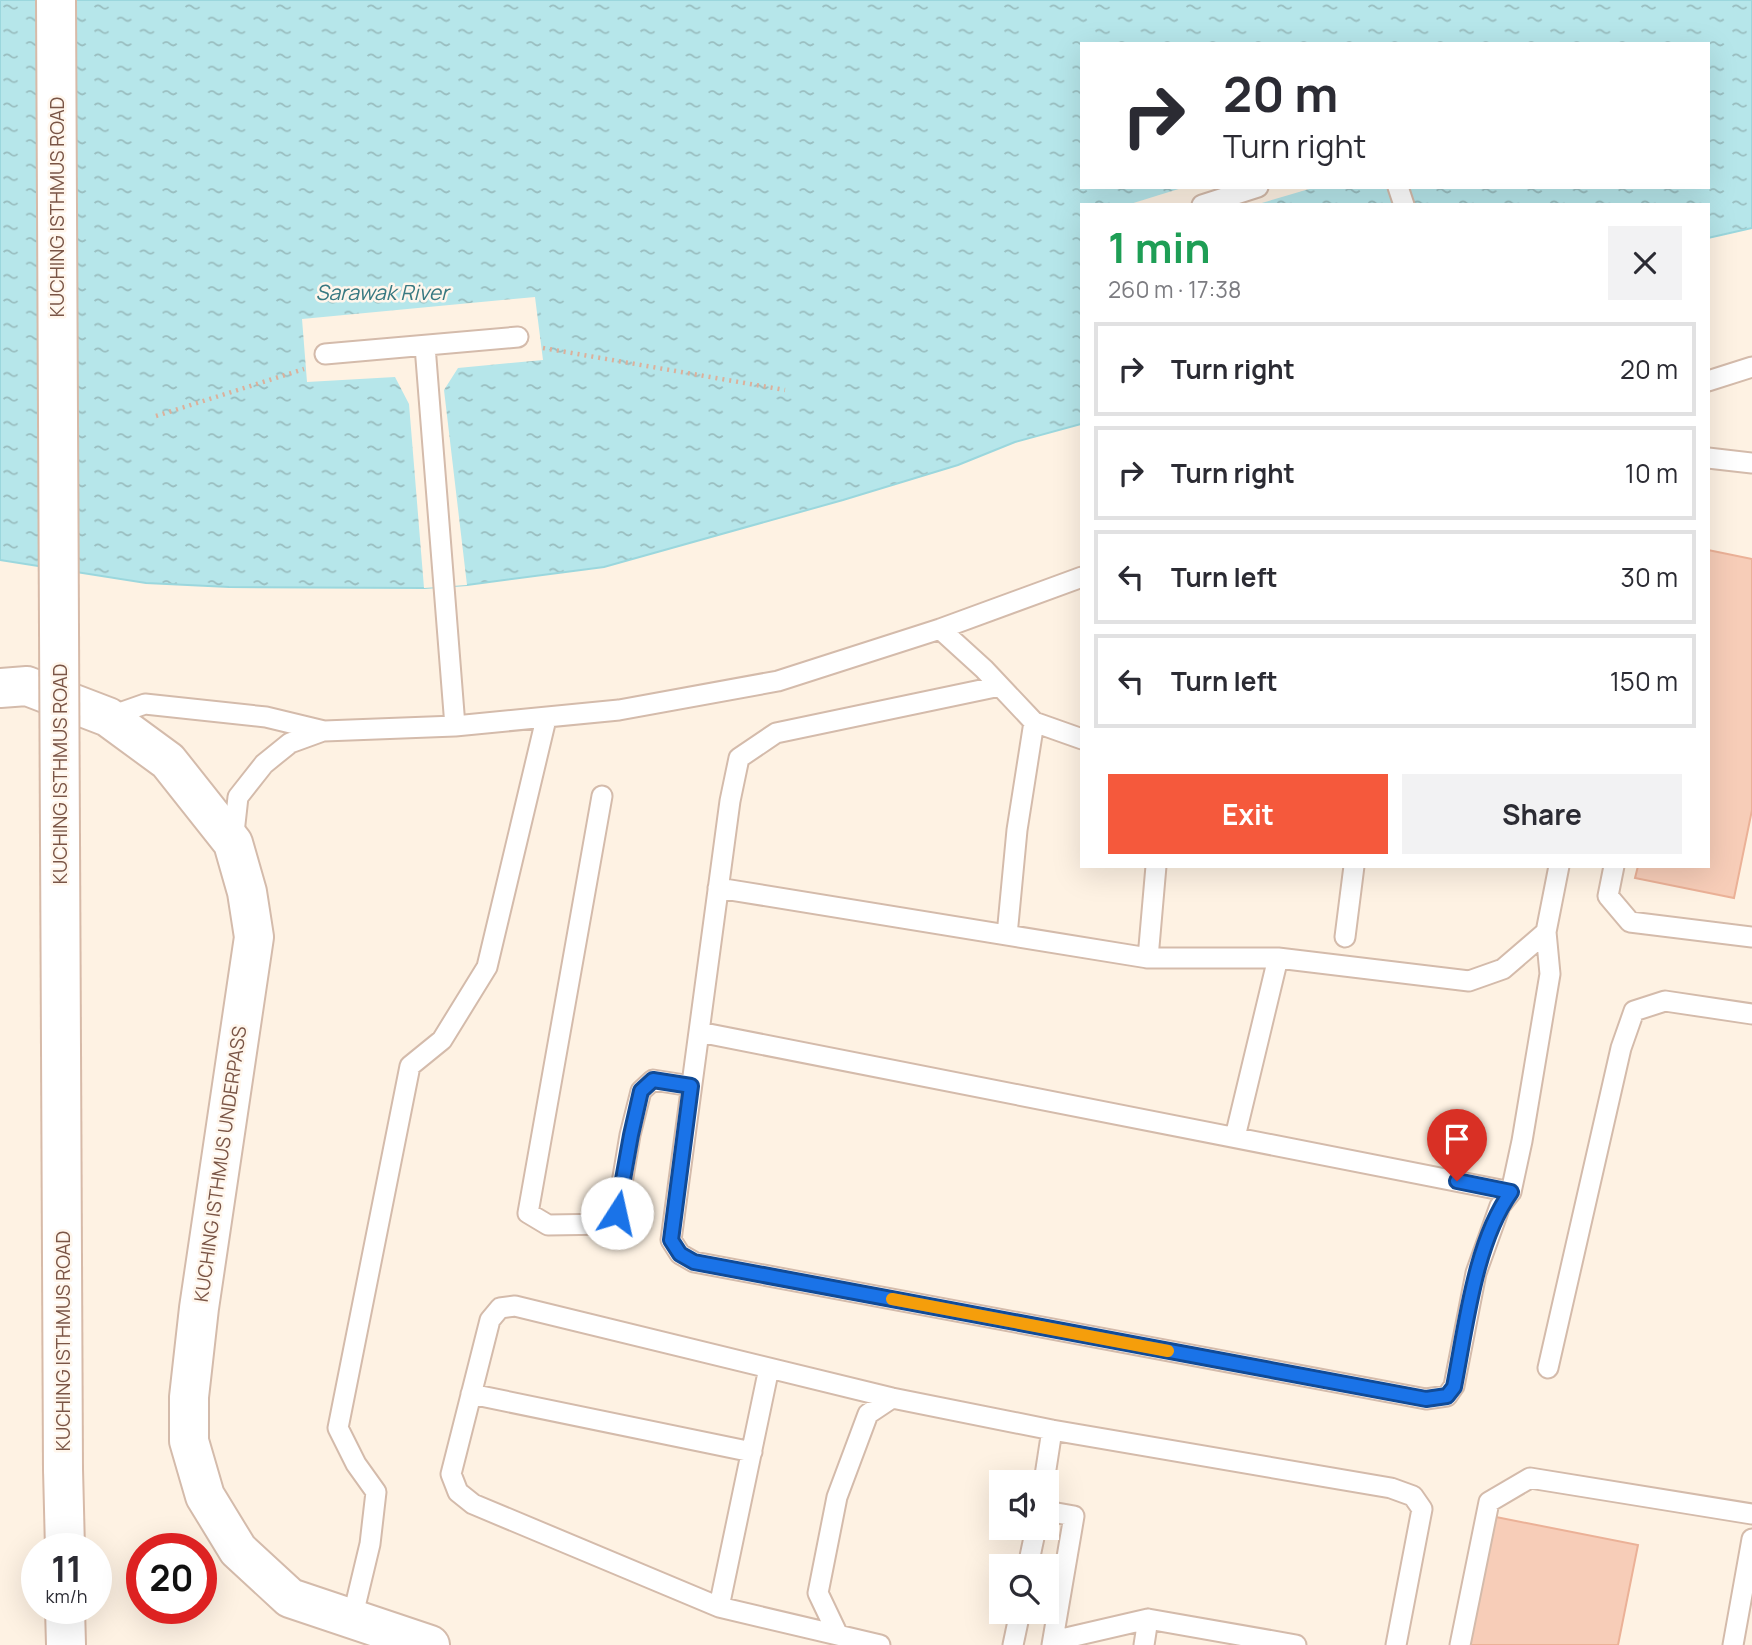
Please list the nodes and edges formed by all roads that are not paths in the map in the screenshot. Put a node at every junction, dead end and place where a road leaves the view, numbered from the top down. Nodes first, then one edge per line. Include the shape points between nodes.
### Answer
1 (56, 0) edge
2 (1252, 189) edge
3 (1208, 203) edge
4 (518, 337) dead end
5 (425, 345) junction
6 (325, 354) dead end
7 (1752, 367) edge
8 (1710, 380) edge
9 (1710, 458) edge
10 (1752, 463) edge
11 (1080, 578) edge
12 (940, 629) junction
13 (1000, 686) junction
14 (0, 688) edge
15 (108, 717) junction
16 (546, 719) junction
17 (1034, 722) junction
18 (455, 726) junction
19 (324, 731) junction
20 (1080, 738) edge
21 (602, 796) dead end
22 (233, 842) junction
23 (1156, 868) edge
24 (1354, 868) edge
25 (1559, 868) edge
26 (1614, 868) edge
27 (718, 888) junction
28 (1546, 932) junction
29 (1007, 935) junction
30 (1345, 937) dead end
31 (1752, 937) edge
32 (1148, 958) junction
33 (1278, 958) junction
34 (1752, 1014) edge
35 (699, 1032) junction
36 (691, 1086) junction
37 (1235, 1137) junction
38 (1511, 1192) junction
39 (769, 1368) junction
40 (1548, 1368) dead end
41 (471, 1394) junction
42 (892, 1398) junction
43 (1052, 1430) junction
44 (752, 1452) junction
45 (1046, 1470) edge
46 (1059, 1513) edge
47 (1752, 1514) edge
48 (65, 1533) edge
49 (1752, 1539) edge
50 (719, 1607) junction
51 (352, 1619) junction
52 (1148, 1619) junction
53 (65, 1624) edge
54 (1017, 1624) edge
55 (838, 1635) junction
56 (1052, 1643) edge
57 (66, 1645) edge
58 (430, 1645) edge
59 (880, 1645) edge
60 (1013, 1645) edge
61 (1144, 1645) edge
62 (1296, 1645) edge
63 (1396, 1645) edge
64 (1460, 1645) edge
65 (1733, 1645) edge

1 - 48 main road, KUCHING ISTHMUS ROAD, bridge
2 - 3 lane
4 - 5 lane
5 - 6 lane
5 - 18 lane
7 - 8 lane
9 - 10 lane
11 - 12 lane
12 - 13 lane
12 - 16 lane via 778,681
13 - 17 lane
13 - 27 lane via 775,733 739,758
14 - 15 main road, KUCHING ISTHMUS UNDERPASS via 27,686
15 - 19 lane via 145,704 266,717
15 - 22 main road, KUCHING ISTHMUS UNDERPASS via 168,761
16 - 18 lane
16 - 51 lane via 487,967 442,1040 410,1066 338,1428 376,1492 370,1544
17 - 20 lane
17 - 29 lane
18 - 19 lane
19 - 22 lane via 290,743 264,764 238,797
21 - 36 lane via 528,1213 548,1225 612,1224 641,1091 653,1080
22 - 51 main road, KUCHING ISTHMUS UNDERPASS via 254,937 199,1308 189,1441 205,1496 238,1550 290,1598
23 - 32 lane
24 - 30 lane
25 - 28 lane
26 - 31 lane via 1608,897 1630,922
27 - 29 lane
27 - 35 lane
28 - 33 lane via 1503,969 1469,981
28 - 38 lane via 1550,974
29 - 32 lane
32 - 33 lane
33 - 37 lane
34 - 40 lane via 1665,1001 1634,1011 1621,1048
35 - 36 lane
35 - 37 lane
36 - 38 lane via 671,1240 680,1254 694,1262 1426,1399 1447,1396 1454,1387 1476,1273 1500,1206
37 - 38 lane
39 - 41 lane via 514,1306 500,1308 490,1320
39 - 42 lane
39 - 44 lane
41 - 44 lane
41 - 50 lane via 451,1474 458,1492 473,1504
42 - 43 lane
42 - 55 lane via 868,1414 837,1497 818,1593
43 - 45 lane
43 - 63 lane via 1391,1488 1413,1496 1422,1509
44 - 50 lane
46 - 56 lane via 1074,1516
47 - 64 lane via 1530,1478 1489,1502
49 - 65 lane
50 - 55 lane
51 - 58 main road, KUCHING ISTHMUS UNDERPASS
52 - 56 lane
52 - 61 lane
52 - 62 lane
53 - 57 main road
54 - 60 lane
55 - 59 lane

